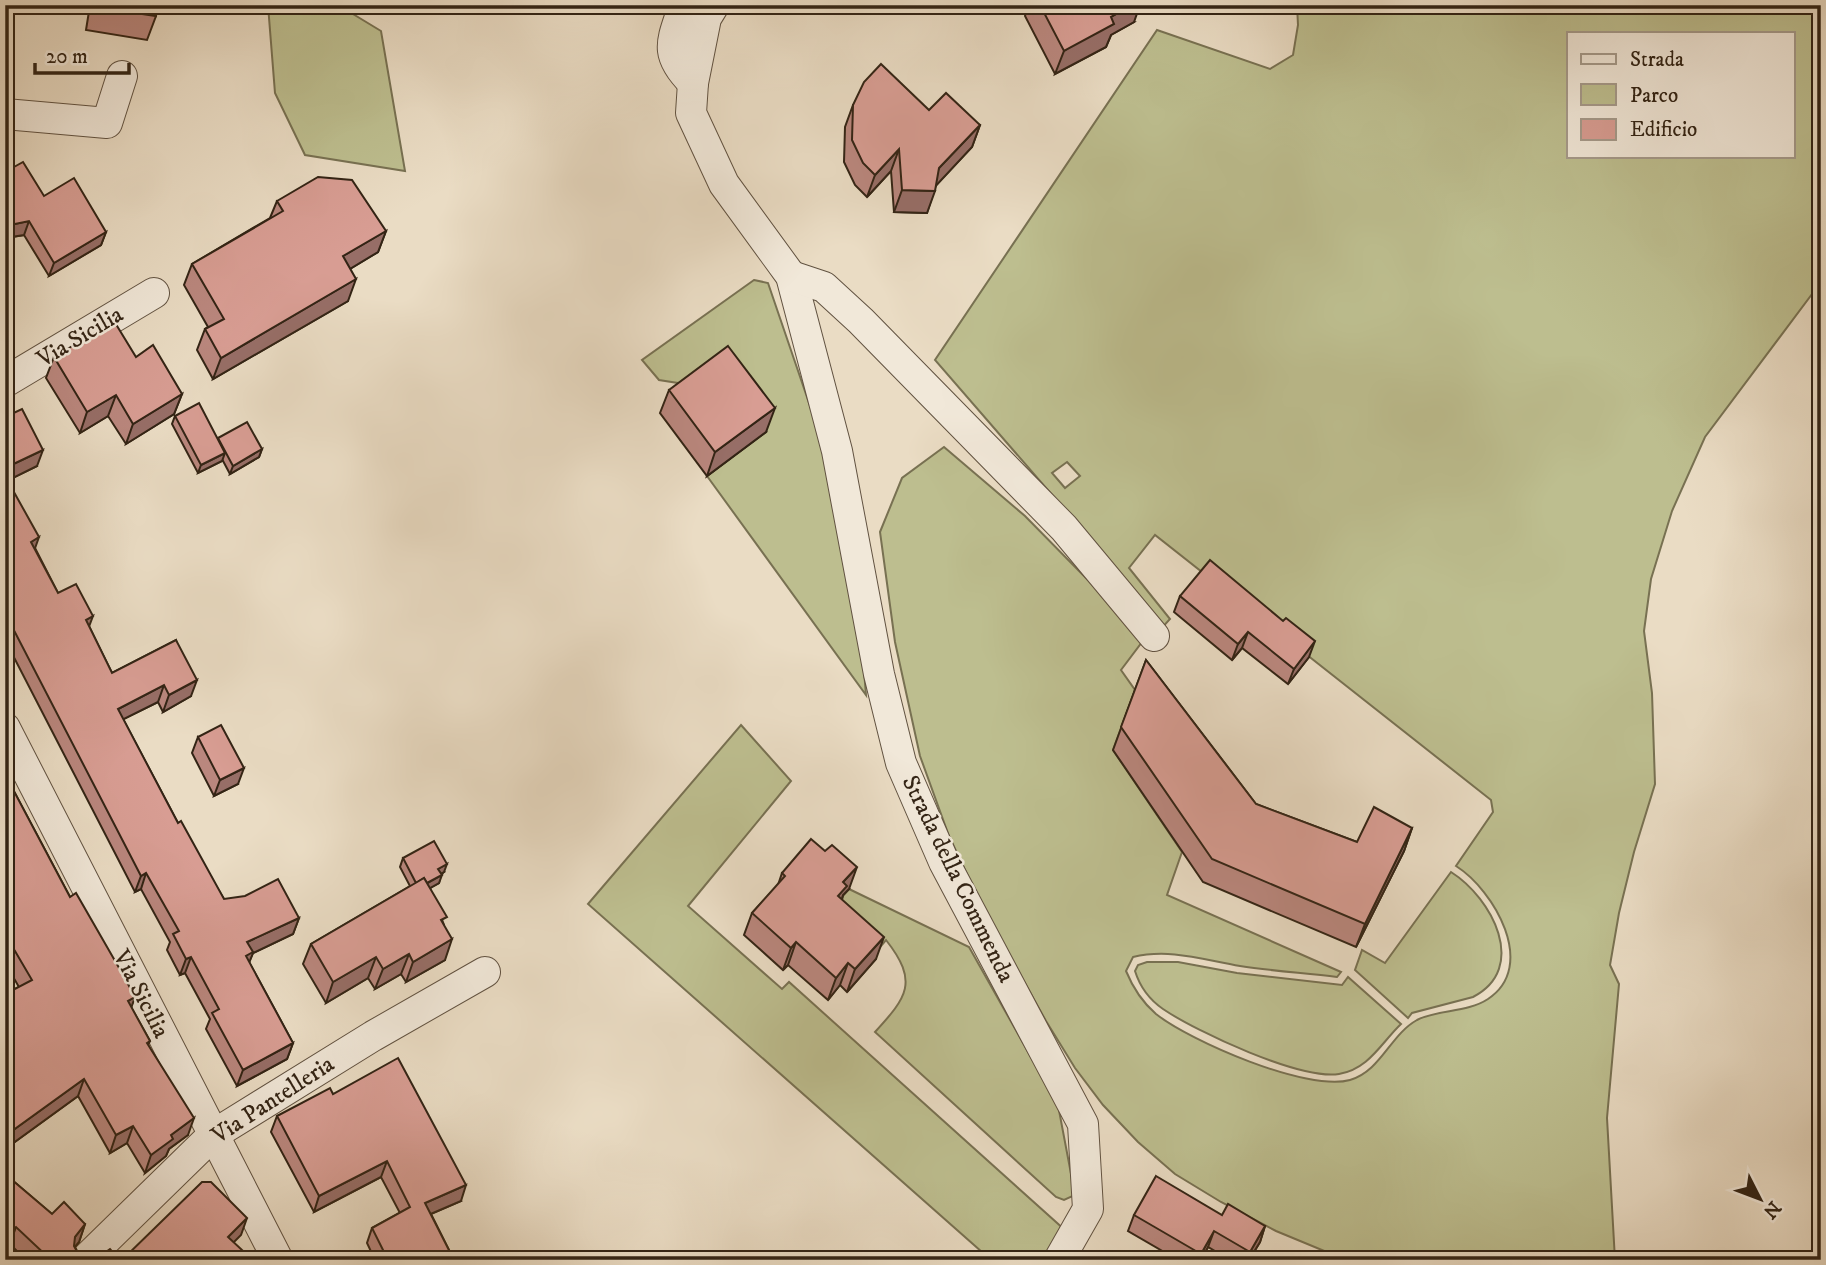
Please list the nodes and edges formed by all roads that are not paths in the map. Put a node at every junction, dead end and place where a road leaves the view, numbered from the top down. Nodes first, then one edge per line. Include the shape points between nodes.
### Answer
1 (684, 5) edge
2 (713, 5) edge
3 (122, 76) dead end
4 (693, 83) junction
5 (5, 114) edge
6 (791, 276) junction
7 (154, 293) dead end
8 (5, 382) edge
9 (1154, 636) dead end
10 (5, 728) edge
11 (485, 972) dead end
12 (213, 1135) junction
13 (85, 1260) edge
14 (278, 1260) edge
15 (1059, 1260) edge

1 - 4 street via 671,49 677,67
2 - 4 street, Strada della Commenda via 706,18
3 - 5 street via 107,123
4 - 6 street, Strada della Commenda via 691,113 724,184
6 - 9 street via 824,287 861,321 1064,528
6 - 15 street, Strada della Commenda via 837,451 879,674 901,763 944,862 1083,1124 1088,1209
7 - 8 street, Via Sicilia
10 - 12 street, Via Sicilia
11 - 12 street, Via Pantelleria
12 - 13 street, Via Pantelleria
12 - 14 street, Via Sicilia

